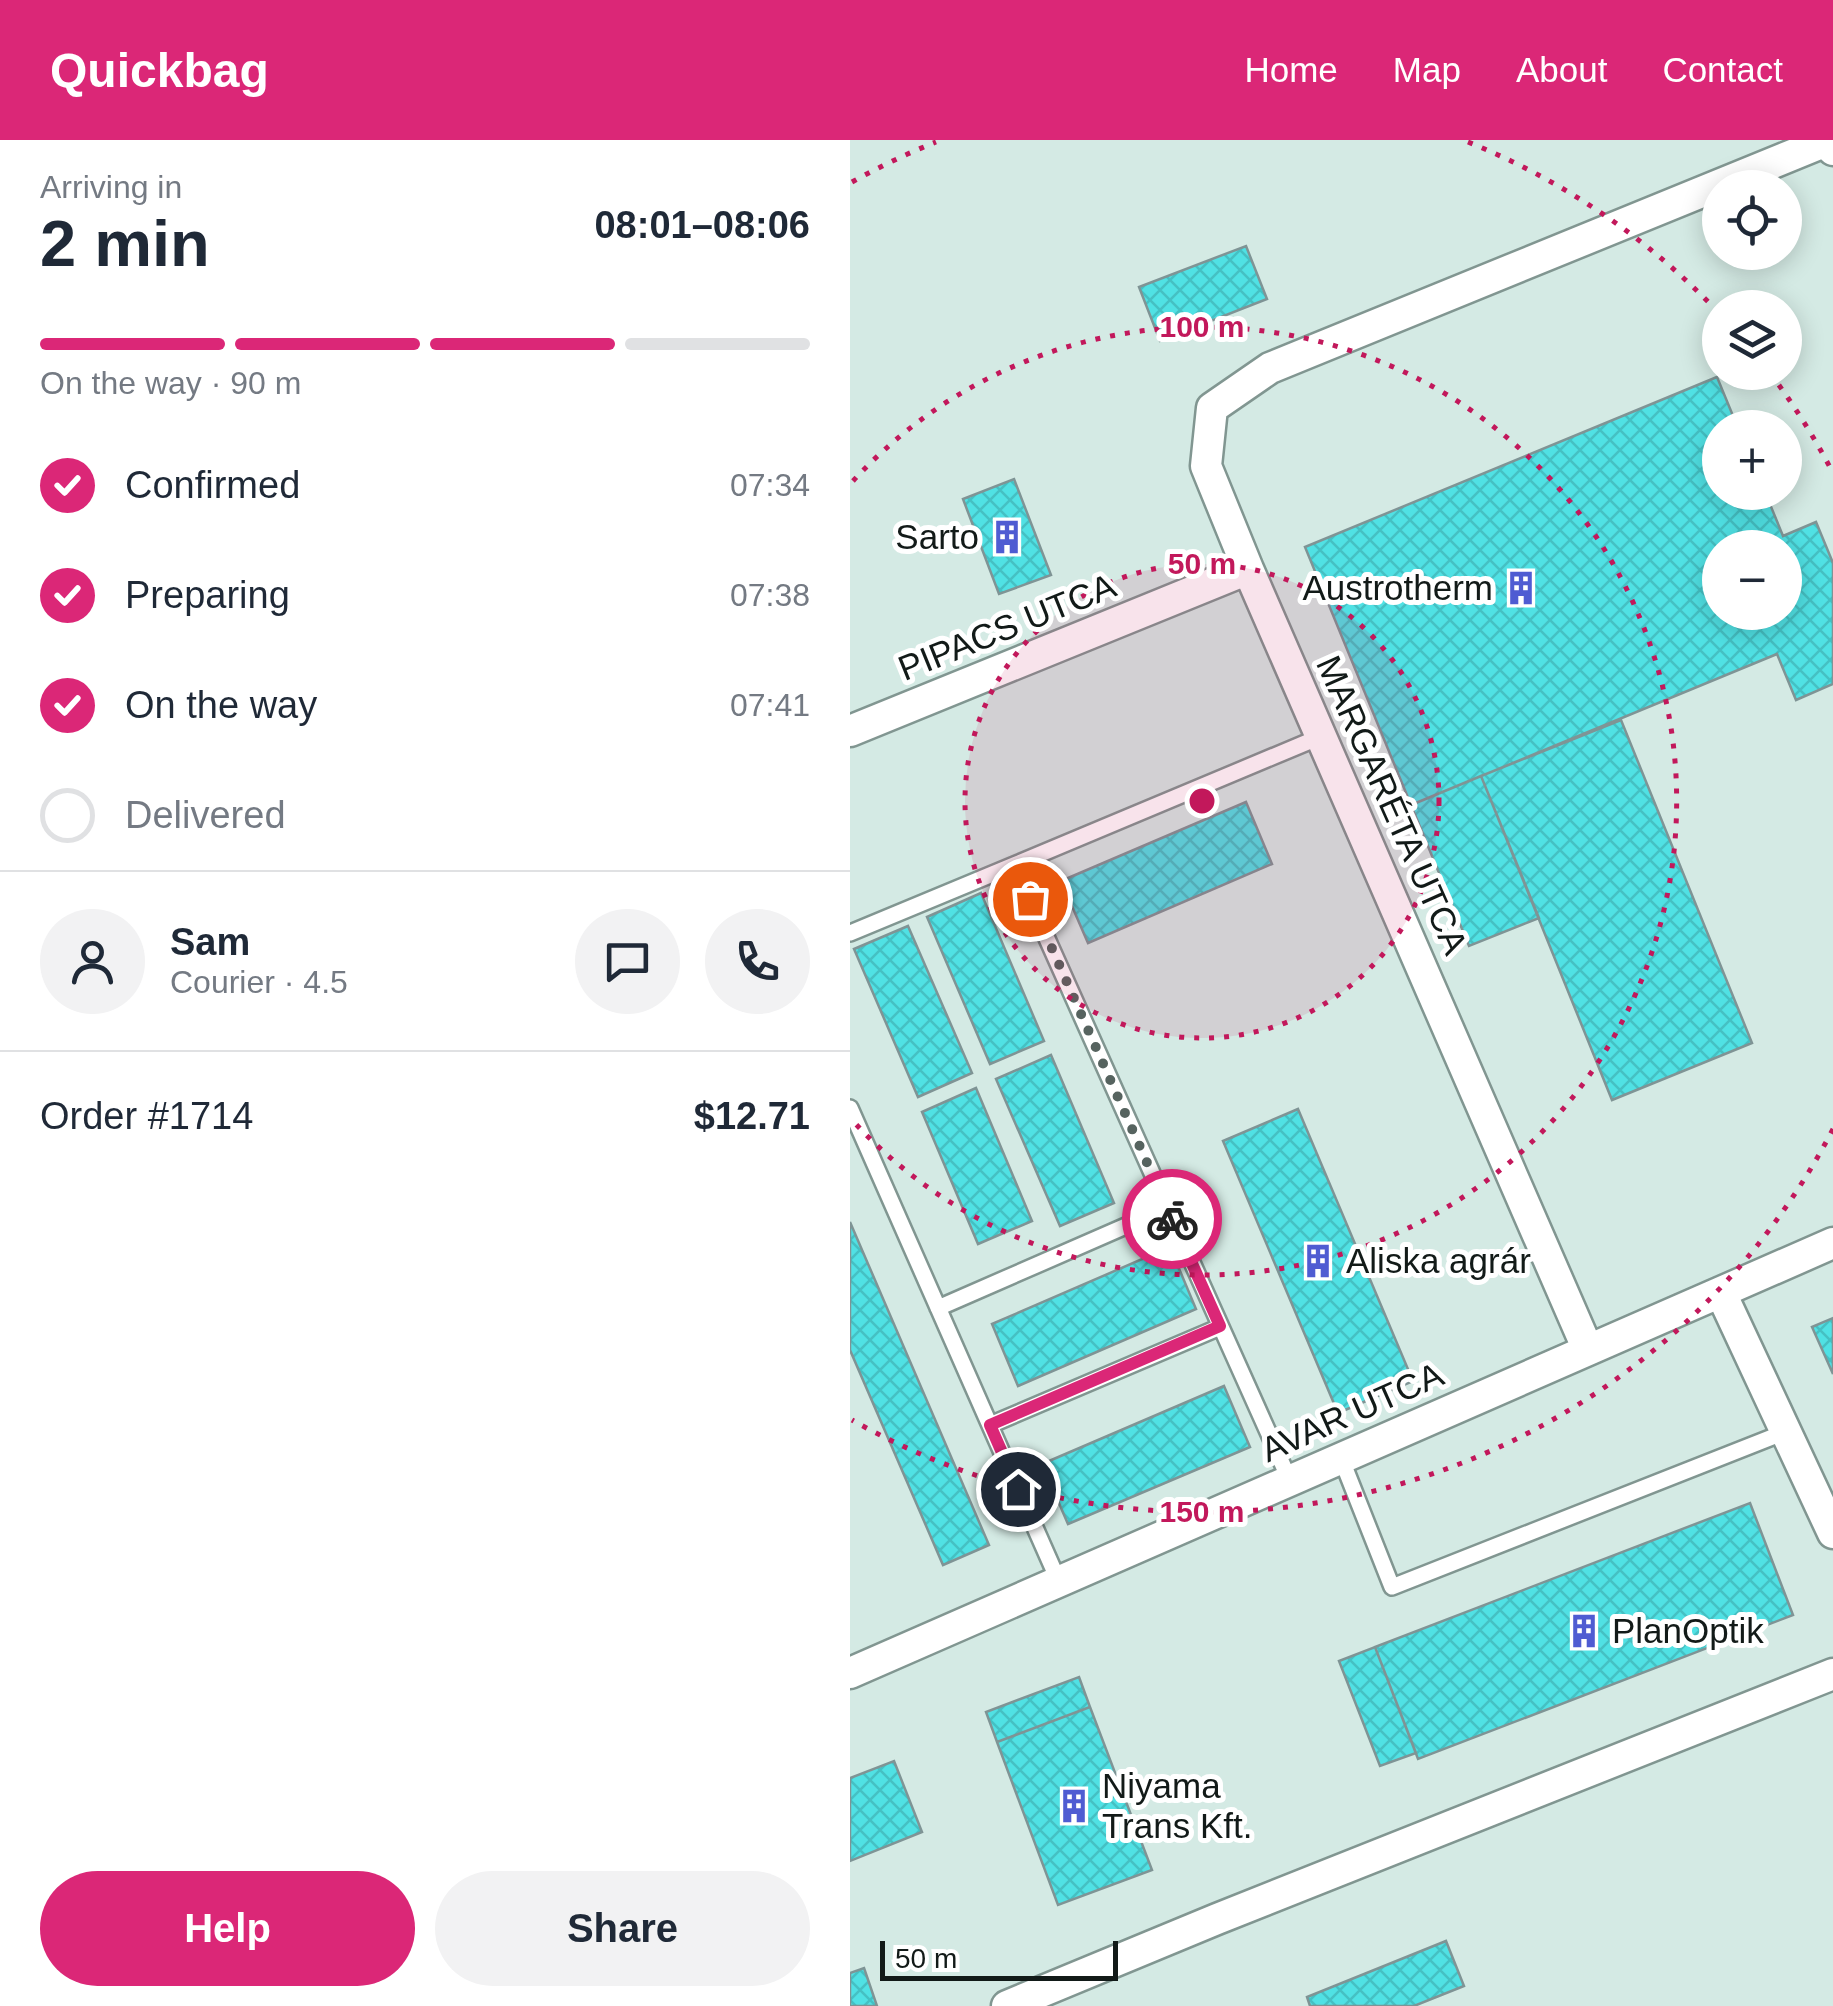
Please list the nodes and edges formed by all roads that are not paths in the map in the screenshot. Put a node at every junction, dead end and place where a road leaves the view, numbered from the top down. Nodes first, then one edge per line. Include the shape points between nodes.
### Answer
1 (1828, 140) edge
2 (1833, 150) edge
3 (1248, 569) junction
4 (850, 731) edge
5 (1322, 736) junction
6 (1014, 865) junction
7 (850, 933) edge
8 (850, 1108) edge
9 (1167, 1208) junction
10 (1830, 1252) edge
11 (1721, 1293) junction
12 (938, 1308) junction
13 (1220, 1326) junction
14 (1588, 1350) junction
15 (990, 1425) junction
16 (1784, 1432) junction
17 (1340, 1458) junction
18 (1290, 1481) junction
19 (1833, 1533) edge
20 (1060, 1582) junction
21 (850, 1672) edge
22 (1833, 1674) edge
23 (1007, 2006) edge

1 - 2 street
1 - 3 street, MARGARÉTA UTCA via 1270,368 1212,408 1206,466
3 - 4 street, PIPACS UTCA
3 - 5 street, MARGARÉTA UTCA
5 - 6 lane
5 - 14 street, MARGARÉTA UTCA
6 - 7 lane
6 - 9 lane
8 - 12 lane
9 - 12 lane
9 - 13 lane
10 - 11 street, AVAR UTCA
11 - 14 street, AVAR UTCA
11 - 16 street
12 - 15 lane
13 - 15 lane
13 - 18 lane
14 - 17 street, AVAR UTCA
15 - 20 lane
16 - 17 lane via 1392,1586
16 - 19 street
17 - 18 street, AVAR UTCA
18 - 20 street, AVAR UTCA
20 - 21 street, AVAR UTCA
22 - 23 street

